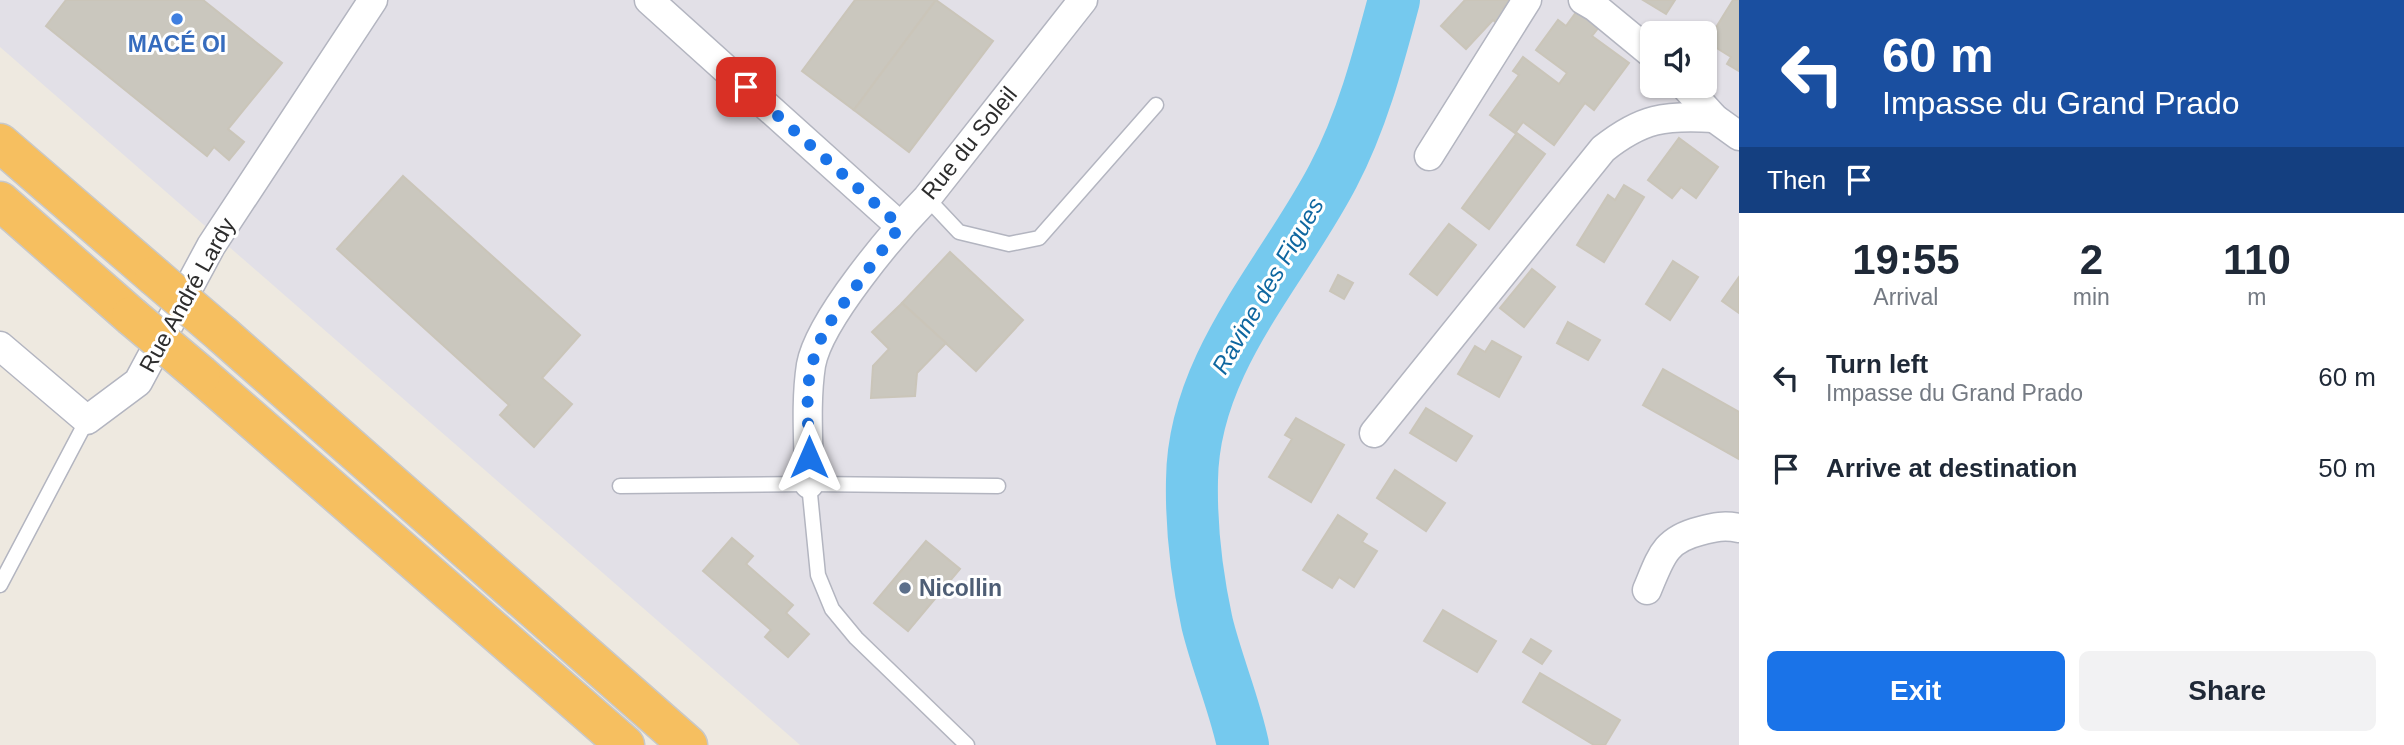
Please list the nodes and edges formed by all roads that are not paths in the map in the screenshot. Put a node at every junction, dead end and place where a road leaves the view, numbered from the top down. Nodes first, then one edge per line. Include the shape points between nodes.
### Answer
1 (373, 0) edge
2 (649, 0) edge
3 (1083, 0) edge
4 (1527, 0) edge
5 (1583, 0) edge
6 (1640, 45) edge
7 (1696, 98) edge
8 (1156, 105) dead end
9 (1714, 118) junction
10 (1739, 136) edge
11 (0, 144) edge
12 (1429, 156) dead end
13 (927, 198) junction
14 (0, 201) edge
15 (900, 226) junction
16 (0, 346) edge
17 (87, 421) junction
18 (1374, 433) dead end
19 (809, 484) junction
20 (620, 486) dead end
21 (998, 486) dead end
22 (1739, 528) edge
23 (0, 584) edge
24 (1647, 590) dead end
25 (625, 745) edge
26 (688, 745) edge
27 (967, 745) edge

1 - 17 street, Rue André Lardy via 211,246 138,382
2 - 15 street
3 - 13 street, Rue du Soleil
4 - 12 street
5 - 6 street
7 - 9 street
8 - 13 lane via 1039,239 1009,244 960,232
9 - 10 street
9 - 18 street via 1655,120 1626,130 1603,149
11 - 26 highway, bridge
13 - 15 street, Rue du Soleil
14 - 25 highway, bridge
15 - 19 street, Rue du Soleil via 825,329 812,363
16 - 17 street
17 - 23 lane, Rue André Lardy
19 - 20 lane
19 - 21 lane
19 - 27 lane via 818,575 832,609
22 - 24 street via 1721,525 1680,536 1661,557

